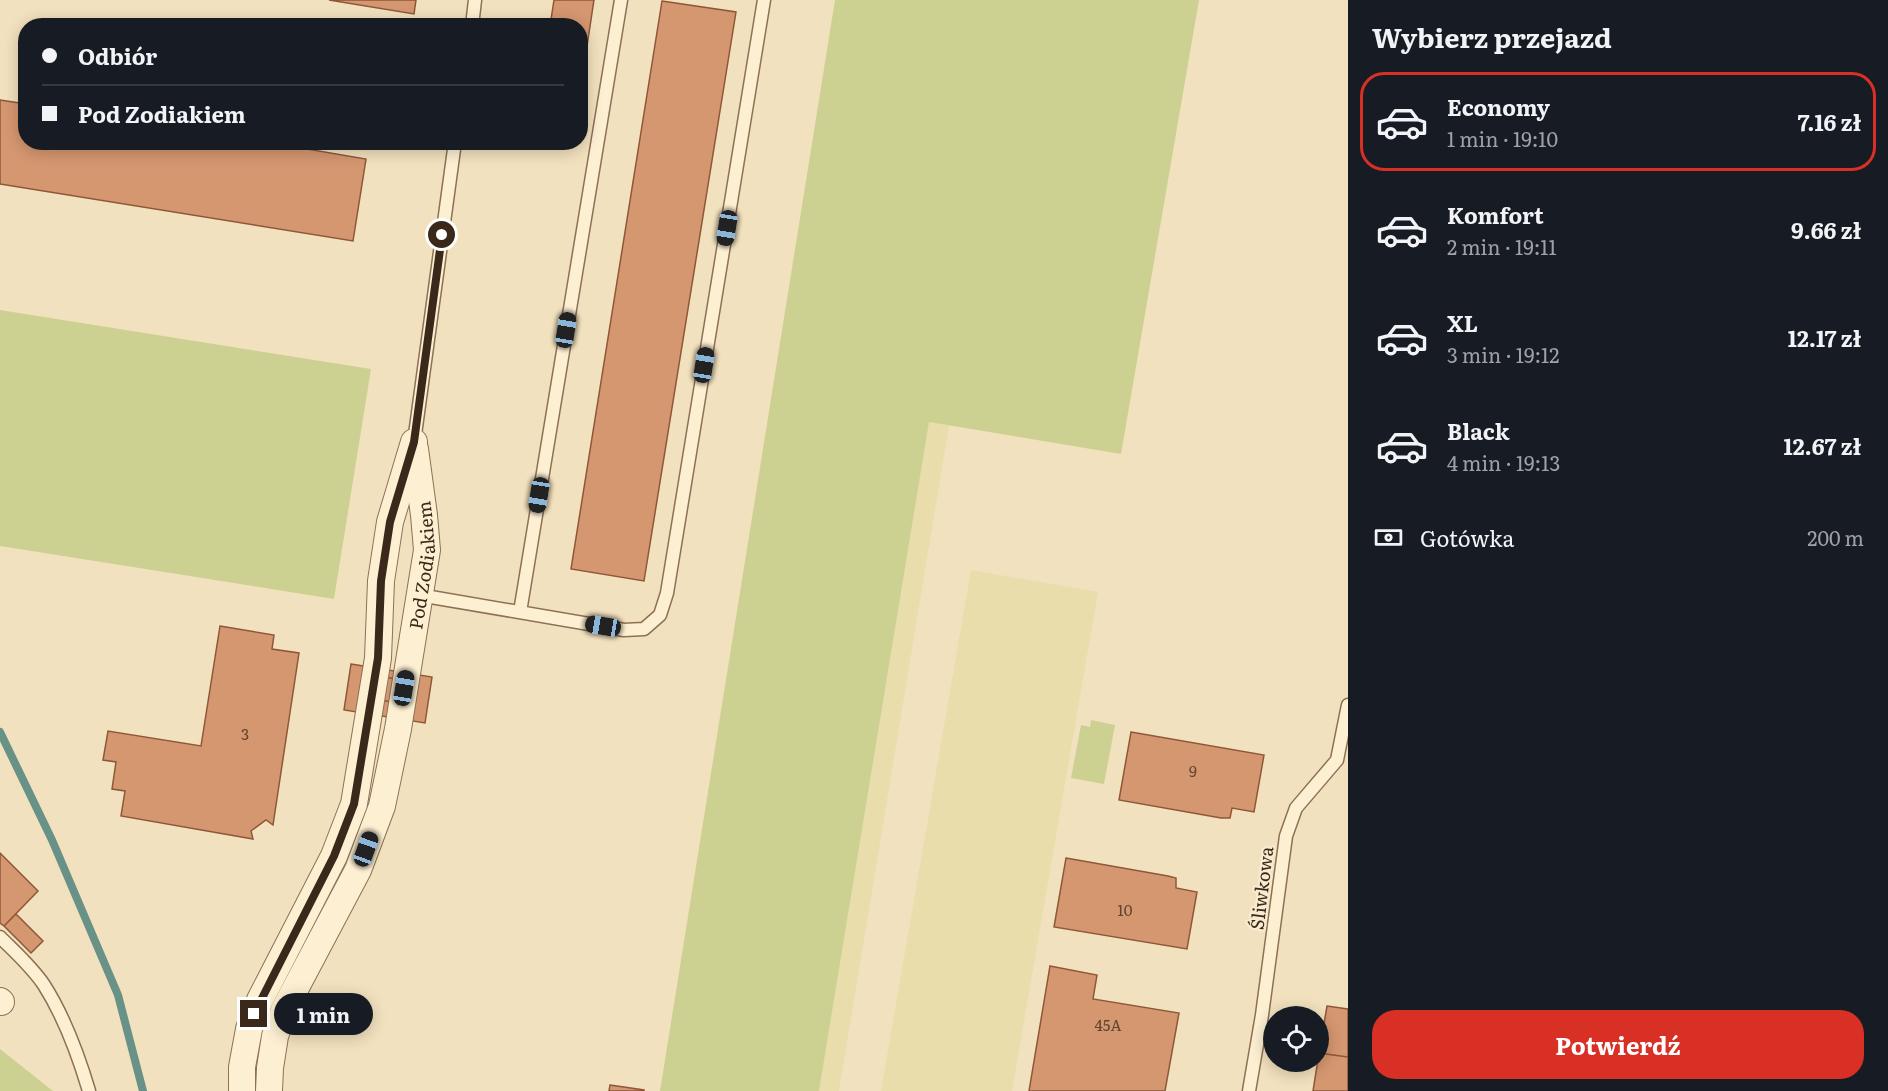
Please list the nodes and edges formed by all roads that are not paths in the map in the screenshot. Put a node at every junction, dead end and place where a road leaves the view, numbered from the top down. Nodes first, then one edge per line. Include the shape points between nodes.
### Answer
1 (475, 0) edge
2 (621, 0) edge
3 (764, 0) edge
4 (473, 18) edge
5 (454, 150) edge
6 (414, 442) junction
7 (419, 595) junction
8 (520, 612) junction
9 (1348, 705) edge
10 (0, 938) edge
11 (89, 1091) edge
12 (242, 1091) edge
13 (269, 1091) edge
14 (1249, 1091) edge

1 - 4 lane
2 - 8 lane
3 - 8 lane via 667,592 660,615 644,629 624,630
5 - 6 lane
6 - 7 street, Pod Zodiakiem via 427,550
6 - 12 street, Pod Zodiakiem via 390,522 381,581 378,658 354,804 334,856 252,1019 242,1067
7 - 8 lane
7 - 13 street, Pod Zodiakiem via 382,806 358,870 284,1010 275,1036
9 - 14 lane, Śliwkowa via 1337,760 1296,808 1286,836
10 - 11 lane via 44,984 69,1032

